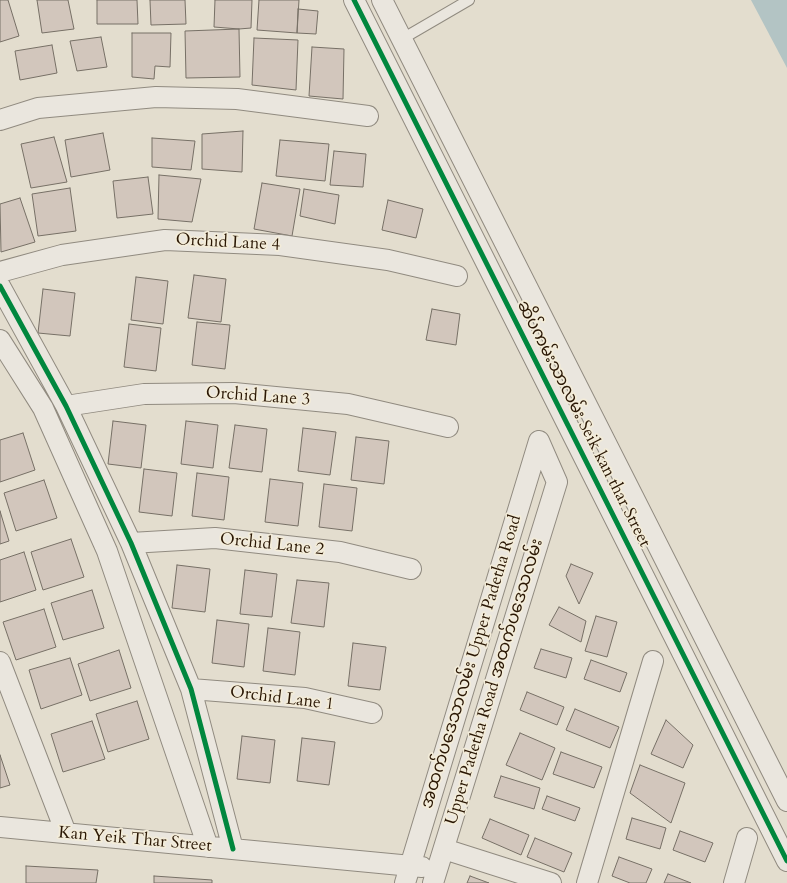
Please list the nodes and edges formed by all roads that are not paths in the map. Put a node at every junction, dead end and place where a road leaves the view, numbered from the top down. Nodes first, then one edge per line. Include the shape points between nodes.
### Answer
1 (354, 0) edge
2 (382, 0) edge
3 (469, 0) edge
4 (402, 39) junction
5 (368, 116) dead end
6 (0, 120) edge
7 (0, 272) edge
8 (457, 276) dead end
9 (0, 286) edge
10 (0, 340) edge
11 (66, 406) junction
12 (448, 427) dead end
13 (539, 441) joint
14 (131, 543) junction
15 (411, 569) dead end
16 (653, 661) dead end
17 (0, 662) edge
18 (190, 689) junction
19 (372, 713) dead end
20 (787, 801) edge
21 (0, 827) edge
22 (66, 834) junction
23 (747, 838) dead end
24 (208, 847) junction
25 (233, 849) junction
26 (444, 849) junction
27 (787, 861) edge
28 (407, 874) edge
29 (435, 876) edge
30 (551, 883) edge
31 (587, 883) edge
32 (734, 883) edge

1 - 27 street, ဆိပ်ကမ်းသာလမ်း Seik kan thar Street
2 - 4 street, ဆိပ်ကမ်းသာလမ်း Seik kan thar Street
3 - 4 lane
4 - 20 street, ဆိပ်ကမ်းသာလမ်း Seik kan thar Street
5 - 6 street via 237,99 156,97 38,108
7 - 8 street, Orchid Lane 4 via 62,255 165,240 280,245 388,260
9 - 11 street
10 - 24 street via 43,408 107,551
11 - 12 street, Orchid Lane 3 via 144,394 234,393 348,404
11 - 14 street
13 - 26 street, Upper Padetha Road အထက်ပဒေသလမ်း via 557,482
13 - 28 street, အထက်ပဒေသာလမ်း Upper Padetha Road
14 - 15 street, Orchid Lane 2 via 215,538 340,552
14 - 18 street
16 - 31 street
17 - 22 street
18 - 19 street, Orchid Lane 1 via 304,698
18 - 25 street
21 - 22 street, Kan Yeik Thar Street
22 - 24 street, Kan Yeik Thar Street
23 - 32 street
24 - 25 street, Kan Yeik Thar Street
25 - 28 street, Kan Yeik Thar Street via 319,853
26 - 29 street, Upper Padetha Road အထက်ပဒေသလမ်း
26 - 30 street
28 - 29 street, Kan Yeik Thar Street

